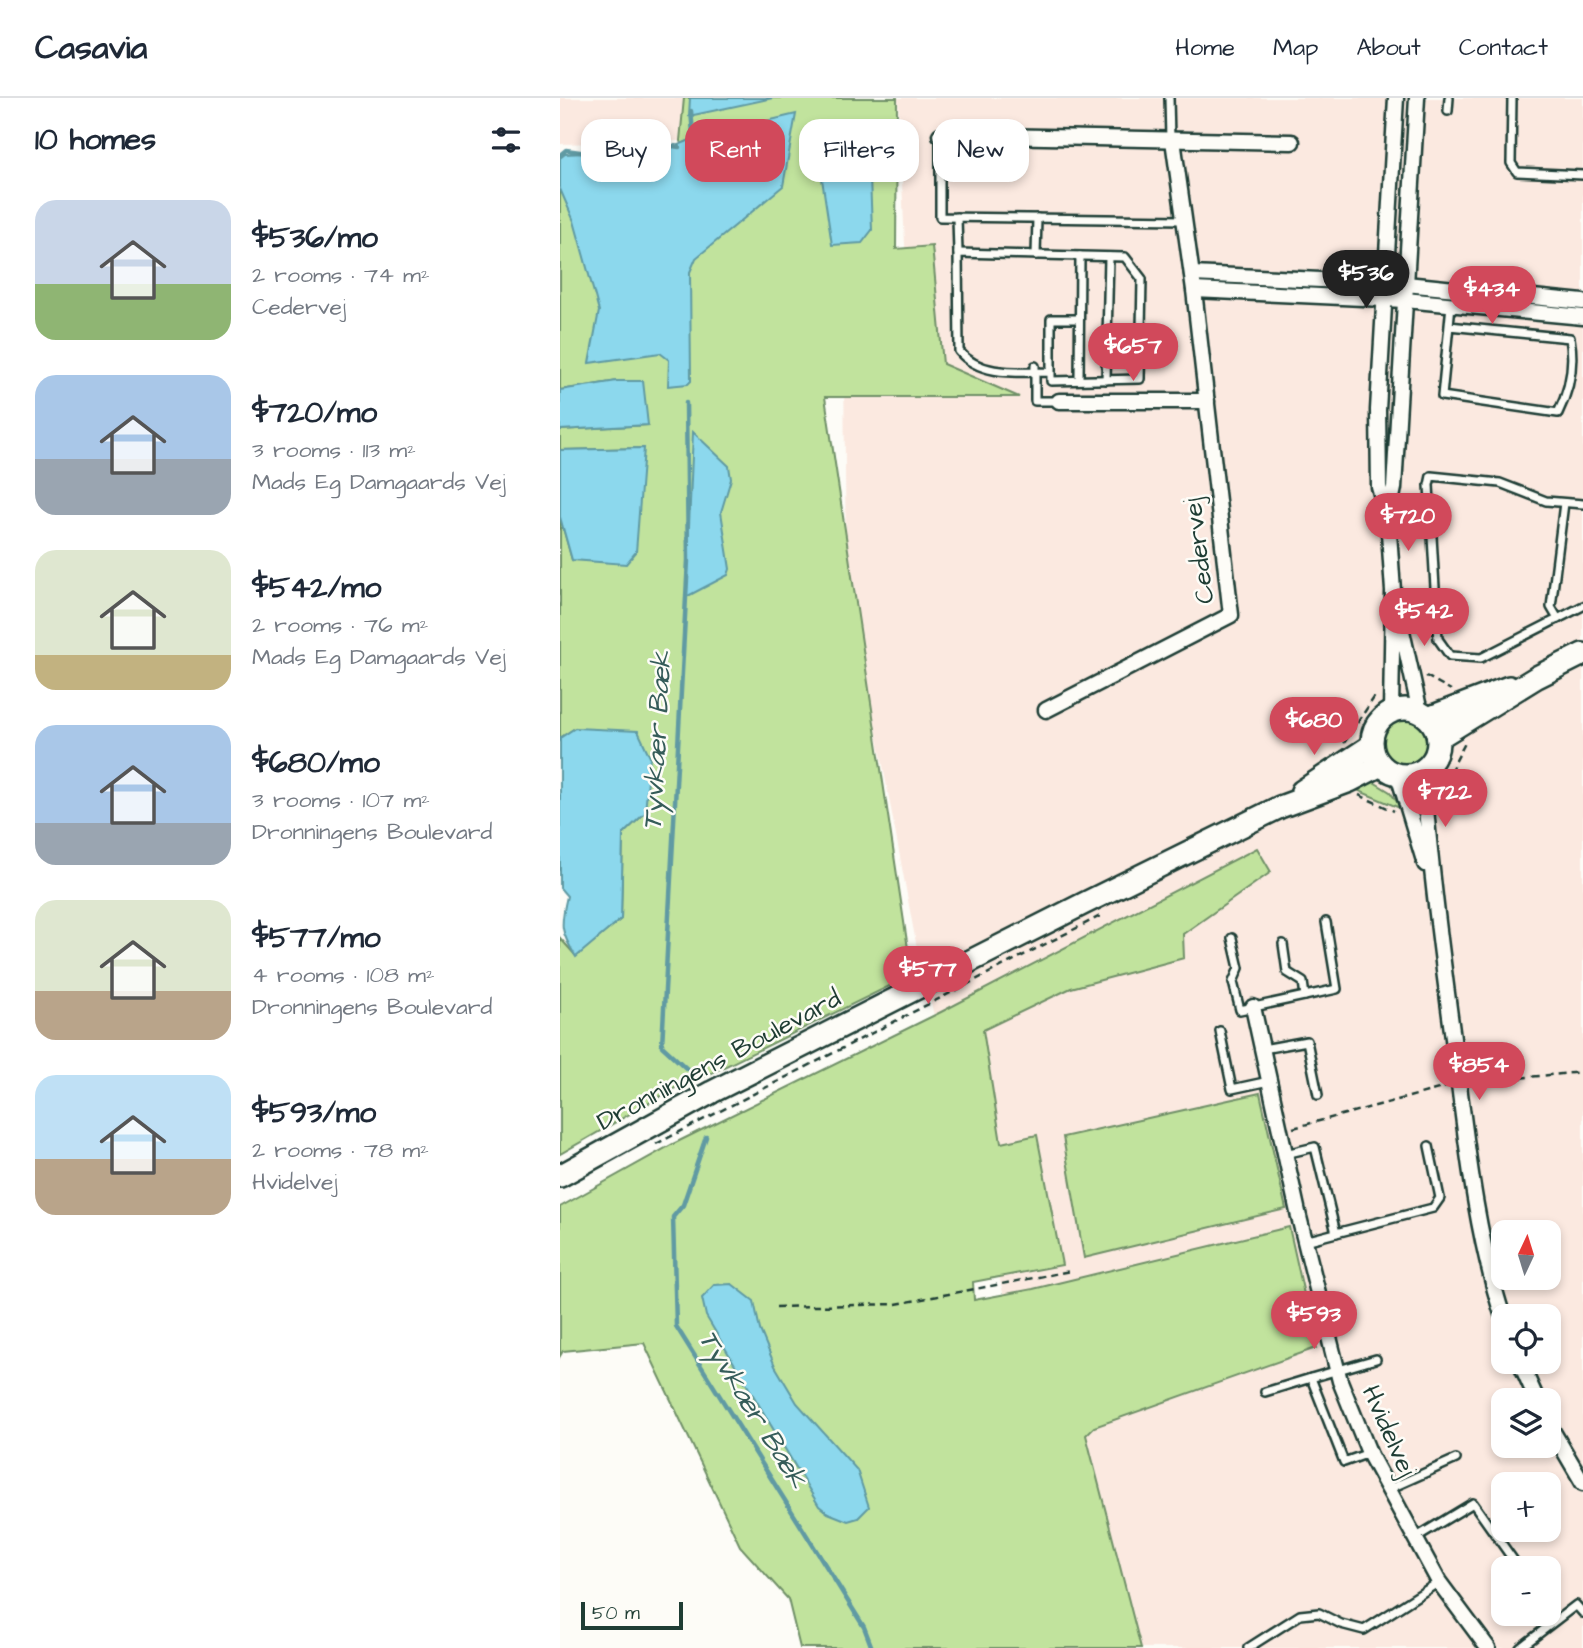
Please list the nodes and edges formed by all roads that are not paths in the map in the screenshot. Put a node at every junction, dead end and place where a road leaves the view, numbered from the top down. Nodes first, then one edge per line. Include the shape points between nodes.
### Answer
1 (1169, 98) edge
2 (1396, 98) edge
3 (1418, 98) edge
4 (1449, 98) edge
5 (1512, 98) edge
6 (1448, 111) dead end
7 (1029, 137) edge
8 (1171, 140) junction
9 (1292, 142) dead end
10 (1583, 175) edge
11 (940, 182) edge
12 (957, 217) junction
13 (1037, 218) junction
14 (1184, 220) junction
15 (958, 253) junction
16 (1036, 255) junction
17 (1080, 256) junction
18 (1109, 257) junction
19 (1192, 274) junction
20 (1385, 283) junction
21 (1406, 284) junction
22 (1194, 290) junction
23 (1384, 299) junction
24 (1405, 300) junction
25 (1583, 302) edge
26 (1451, 305) junction
27 (1583, 317) edge
28 (1079, 319) junction
29 (1449, 326) junction
30 (1574, 357) junction
31 (1583, 358) edge
32 (1035, 369) junction
33 (1051, 372) junction
34 (1079, 380) junction
35 (1106, 380) junction
36 (1059, 401) joint
37 (1207, 401) junction
38 (1564, 503) junction
39 (1583, 504) edge
40 (1388, 518) junction
41 (1393, 591) junction
42 (1583, 606) edge
43 (1558, 618) junction
44 (1583, 654) edge
45 (1046, 710) dead end
46 (1391, 712) junction
47 (1424, 715) junction
48 (1470, 718) junction
49 (1438, 738) junction
50 (1372, 745) junction
51 (1389, 770) junction
52 (1423, 770) junction
53 (1348, 779) junction
54 (1433, 891) junction
55 (1326, 922) dead end
56 (1232, 938) dead end
57 (1283, 944) dead end
58 (1305, 996) junction
59 (1253, 1007) junction
60 (1220, 1031) dead end
61 (1263, 1049) junction
62 (1269, 1081) junction
63 (1318, 1095) dead end
64 (1429, 1146) dead end
65 (1285, 1154) junction
66 (560, 1176) edge
67 (1336, 1233) junction
68 (1305, 1241) junction
69 (1500, 1304) edge
70 (1376, 1359) dead end
71 (1338, 1371) junction
72 (1311, 1378) junction
73 (1265, 1392) dead end
74 (1561, 1445) edge
75 (1369, 1453) junction
76 (1456, 1459) dead end
77 (1583, 1483) edge
78 (1388, 1489) junction
79 (1415, 1538) junction
80 (1511, 1556) edge
81 (1439, 1582) junction
82 (1583, 1613) edge
83 (1561, 1616) edge
84 (1548, 1626) edge
85 (1248, 1648) edge
86 (1488, 1648) edge
87 (1520, 1648) edge

1 - 8 lane
2 - 20 street
3 - 21 street
4 - 6 lane
5 - 10 lane via 1511,163 1517,172
7 - 8 street
8 - 9 street
8 - 14 street, Cedervej
11 - 12 lane via 940,217
12 - 13 lane
12 - 15 lane
13 - 14 lane
13 - 16 lane
14 - 19 street, Cedervej
15 - 16 lane
15 - 32 lane via 959,351 981,367
16 - 17 lane
17 - 18 lane
17 - 28 lane
18 - 35 lane
18 - 35 lane via 1125,257 1142,279 1142,299 1140,379
19 - 20 street
19 - 22 street, Cedervej
20 - 21 street
20 - 23 street
21 - 24 street
21 - 25 street
22 - 23 street
22 - 37 street, Cedervej
23 - 24 street
23 - 40 street via 1379,487
24 - 26 street
24 - 40 street via 1394,488
26 - 27 street
26 - 29 lane
28 - 33 lane via 1051,319
28 - 34 lane
29 - 30 lane via 1570,338
29 - 30 lane via 1442,397 1559,413 1568,393
30 - 31 lane
32 - 33 lane
32 - 36 lane via 1035,401
33 - 34 lane via 1051,381
34 - 35 lane
36 - 37 street
37 - 45 street, Cedervej via 1231,615
38 - 39 lane
38 - 43 lane via 1551,607
38 - 43 lane via 1500,483 1431,477 1429,485 1438,639 1450,656 1481,658
40 - 41 street
41 - 46 street
41 - 47 street
42 - 43 lane
44 - 48 main road
46 - 47 main road via 1405,709
46 - 50 main road via 1373,732
47 - 48 main road
47 - 49 main road
48 - 49 main road
49 - 52 main road via 1432,762
50 - 51 main road
50 - 53 main road, Dronningens Boulevard
51 - 52 main road via 1411,775
51 - 53 main road, Dronningens Boulevard
51 - 54 street via 1409,812
52 - 54 street
53 - 66 main road, Dronningens Boulevard via 1280,807 712,1093
54 - 69 street via 1480,1230
55 - 58 lane via 1337,989
56 - 59 lane via 1239,968 1233,982 1240,1010
57 - 58 lane via 1287,972 1303,982
58 - 59 lane
59 - 61 street, Hvidelvej
60 - 62 lane via 1233,1089
61 - 62 street, Hvidelvej
61 - 63 lane via 1307,1041
62 - 65 street, Hvidelvej
64 - 67 lane via 1440,1198 1433,1208
65 - 67 lane via 1315,1147
65 - 68 street, Hvidelvej
67 - 68 lane
68 - 71 street, Hvidelvej
70 - 71 lane
71 - 72 lane
71 - 75 street, Hvidelvej
72 - 73 lane
72 - 75 lane via 1344,1462
74 - 77 street
75 - 78 street, Hvidelvej
76 - 78 lane
78 - 79 street, Hvidelvej
79 - 80 lane via 1473,1503
79 - 81 street, Hvidelvej
81 - 85 lane via 1364,1630 1319,1613 1300,1615
81 - 86 street, Hvidelvej
82 - 83 lane via 1576,1605
84 - 87 lane

